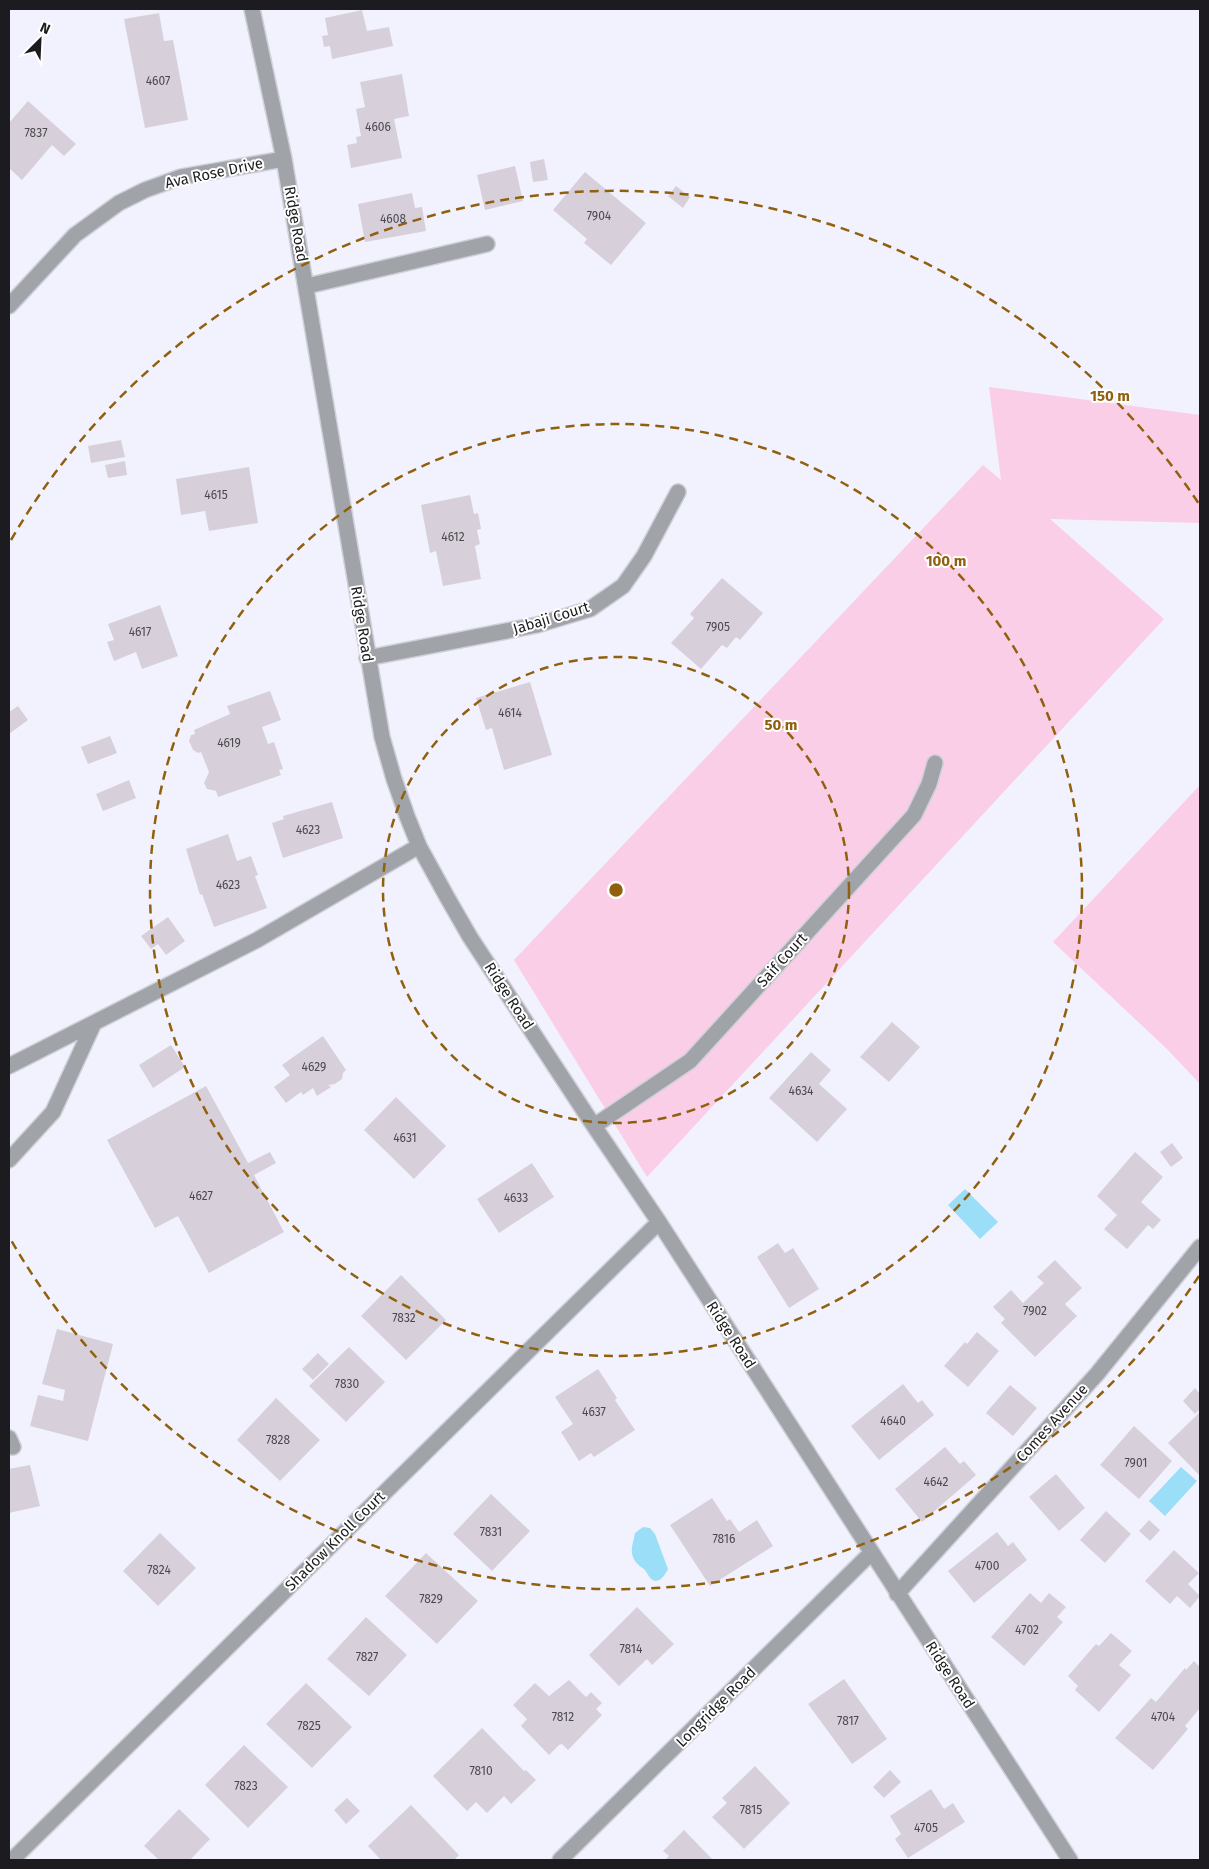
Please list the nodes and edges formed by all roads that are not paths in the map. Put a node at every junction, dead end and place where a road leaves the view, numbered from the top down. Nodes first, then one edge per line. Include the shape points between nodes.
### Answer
1 (252, 9) edge
2 (284, 159) junction
3 (487, 244) dead end
4 (307, 286) junction
5 (9, 306) edge
6 (678, 492) dead end
7 (368, 658) junction
8 (935, 763) dead end
9 (419, 846) junction
10 (94, 1023) junction
11 (9, 1066) edge
12 (594, 1126) junction
13 (9, 1160) edge
14 (659, 1222) junction
15 (1200, 1247) edge
16 (871, 1553) junction
17 (897, 1594) junction
18 (12, 1860) edge
19 (560, 1860) edge
20 (1070, 1860) edge

1 - 2 street, Ridge Road
2 - 4 street, Ridge Road
2 - 5 street, Ava Rose Drive via 181,177 119,202 75,235
3 - 4 street
4 - 7 street, Ridge Road
6 - 7 street, Jabaji Court via 644,556 623,586 590,609 537,625
7 - 9 street, Ridge Road via 384,745
8 - 12 street, Saif Court via 914,815 690,1061
9 - 10 street via 257,940
9 - 12 street, Ridge Road via 470,937
10 - 11 street
10 - 13 street via 53,1112
12 - 14 street, Ridge Road
14 - 16 street, Ridge Road
14 - 18 street, Shadow Knoll Court
15 - 17 street, Comes Avenue via 1097,1374
16 - 17 street, Ridge Road
16 - 19 street, Longridge Road
17 - 20 street, Ridge Road

